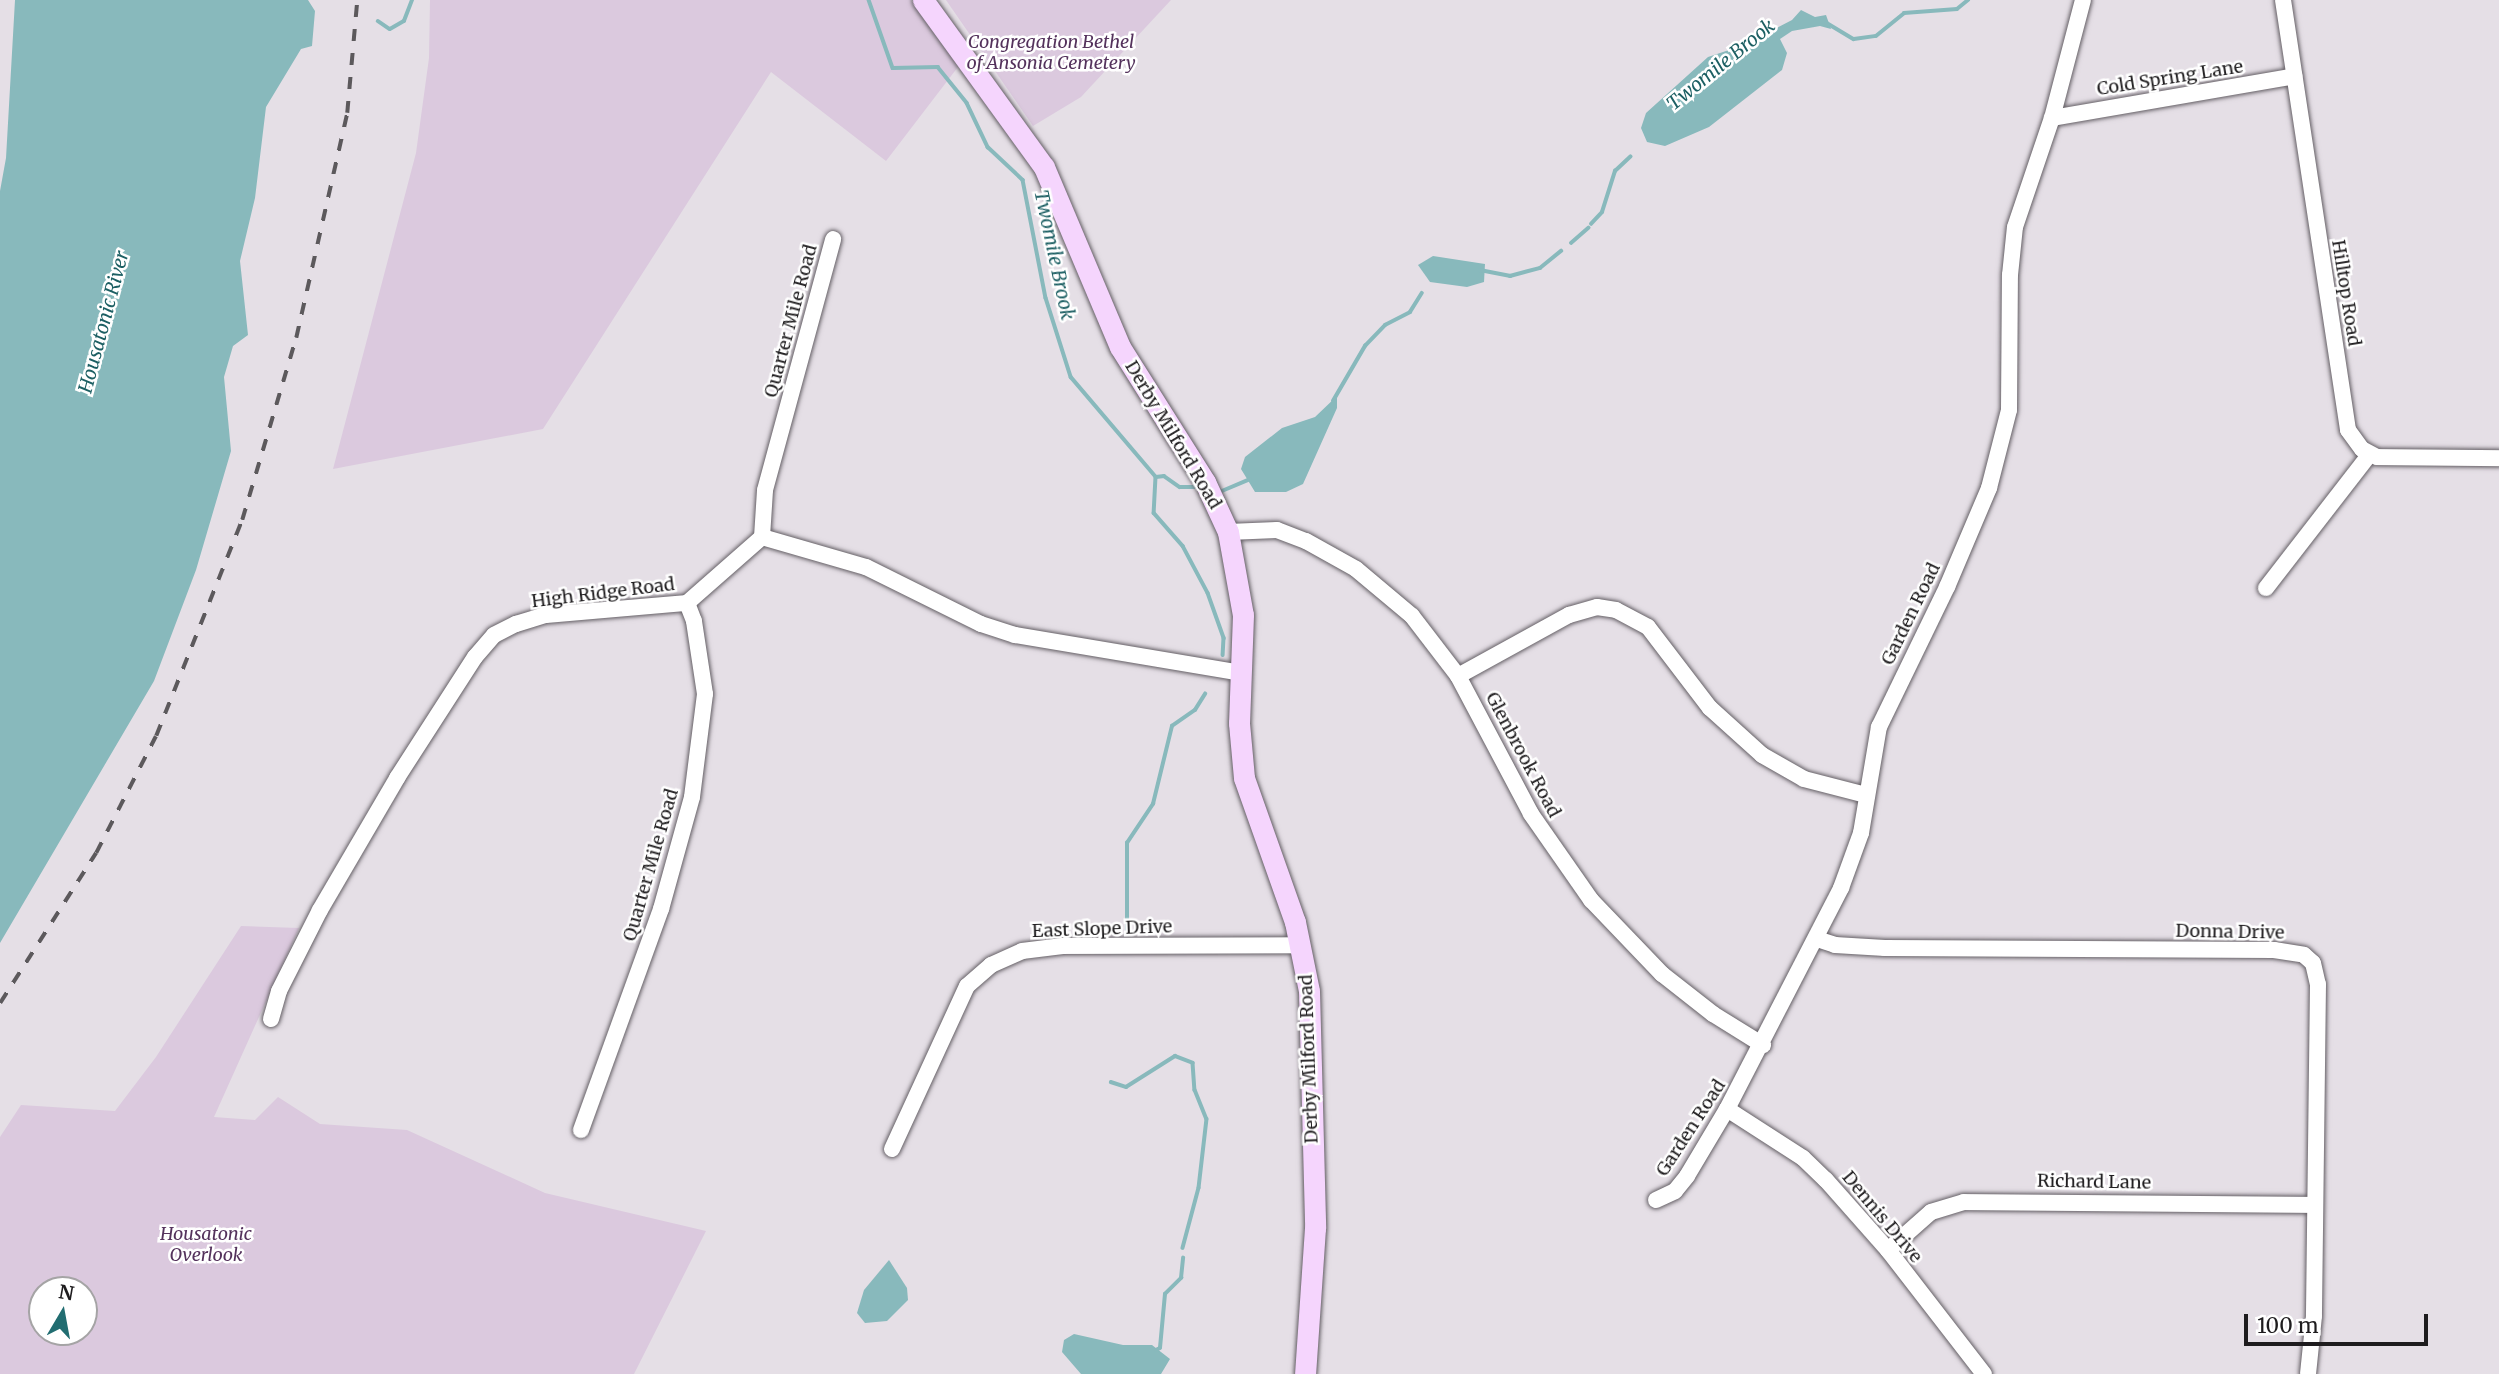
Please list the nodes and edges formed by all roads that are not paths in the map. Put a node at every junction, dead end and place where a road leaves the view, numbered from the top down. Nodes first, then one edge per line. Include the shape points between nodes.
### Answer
1 (923, 0) edge
2 (2083, 0) edge
3 (2283, 0) edge
4 (2294, 76) junction
5 (2052, 118) junction
6 (833, 239) dead end
7 (2369, 455) junction
8 (2499, 458) edge
9 (1228, 532) junction
10 (762, 537) junction
11 (2266, 588) dead end
12 (687, 603) junction
13 (1242, 673) junction
14 (1458, 676) junction
15 (1866, 795) junction
16 (1816, 939) junction
17 (1302, 945) junction
18 (271, 1019) dead end
19 (1763, 1045) junction
20 (1727, 1109) junction
21 (581, 1130) dead end
22 (892, 1149) dead end
23 (1656, 1200) dead end
24 (2314, 1205) junction
25 (1888, 1250) junction
26 (1305, 1374) edge
27 (1984, 1374) edge
28 (2308, 1374) edge

1 - 9 main road, Derby Milford Road via 1044,167 1121,347 1205,482
2 - 5 street, Garden Road
3 - 4 street, Hilltop Road
4 - 5 street, Cold Spring Lane
4 - 7 street, Hilltop Road via 2346,422 2356,444
5 - 15 street, Garden Road via 2011,245 2009,410 2000,457 1947,587 1879,727
6 - 10 street, Quarter Mile Road via 765,491
7 - 8 street
7 - 11 street
9 - 13 main road, Derby Milford Road via 1243,615
9 - 14 street, Glenbrook Road via 1255,527 1277,530 1356,569 1412,617
10 - 12 street, High Ridge Road
10 - 13 street via 866,567 981,624 1015,635
12 - 18 street, High Ridge Road via 546,615 494,635 475,657 368,824 293,962
12 - 21 street, Quarter Mile Road via 700,650 705,705 692,797 661,909
13 - 17 main road, Derby Milford Road via 1239,723 1244,778
14 - 15 street via 1569,615 1597,607 1616,610 1648,627 1710,708 1762,755 1804,779
14 - 19 street, Glenbrook Road via 1531,814 1591,900 1662,974
15 - 16 street, Garden Road via 1854,856
16 - 19 street, Garden Road
16 - 24 street, Donna Drive via 1885,948 2274,950 2304,955 2313,962 2318,984
17 - 22 street, East Slope Drive via 1063,946 1022,951 991,965 967,986
17 - 26 main road, Derby Milford Road via 1310,1017 1315,1228
19 - 20 street, Garden Road
20 - 23 street, Garden Road via 1687,1176 1675,1191
20 - 25 street, Dennis Drive via 1803,1158
24 - 25 street, Richard Lane via 1964,1202 1931,1212
24 - 28 street, Donna Drive via 2315,1316
25 - 27 street, Dennis Drive

